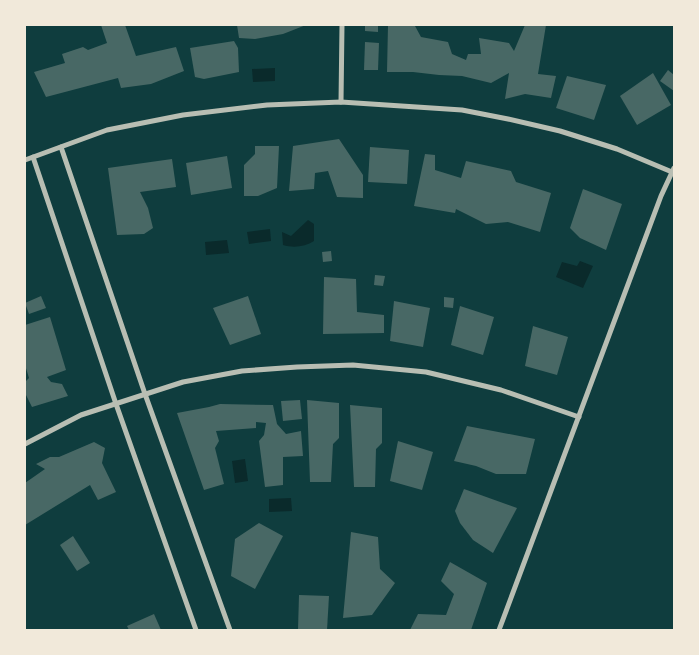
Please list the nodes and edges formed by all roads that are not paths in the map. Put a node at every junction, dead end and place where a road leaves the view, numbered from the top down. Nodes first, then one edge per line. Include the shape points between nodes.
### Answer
1 (342, 25) edge
2 (341, 102) junction
3 (61, 147) junction
4 (33, 157) junction
5 (25, 160) edge
6 (673, 170) edge
7 (145, 394) junction
8 (116, 404) junction
9 (579, 418) junction
10 (25, 444) edge
11 (196, 630) edge
12 (230, 630) edge
13 (499, 630) edge

1 - 2 street
2 - 3 street via 267,104 183,114 107,130
2 - 6 street via 462,110 508,119 560,131
3 - 4 street
3 - 7 street
4 - 5 street
4 - 8 street
6 - 9 street
7 - 8 street
7 - 9 street via 183,382 242,371 353,365 426,372 501,390
7 - 12 street
8 - 10 street via 81,415
8 - 11 street
9 - 13 street

